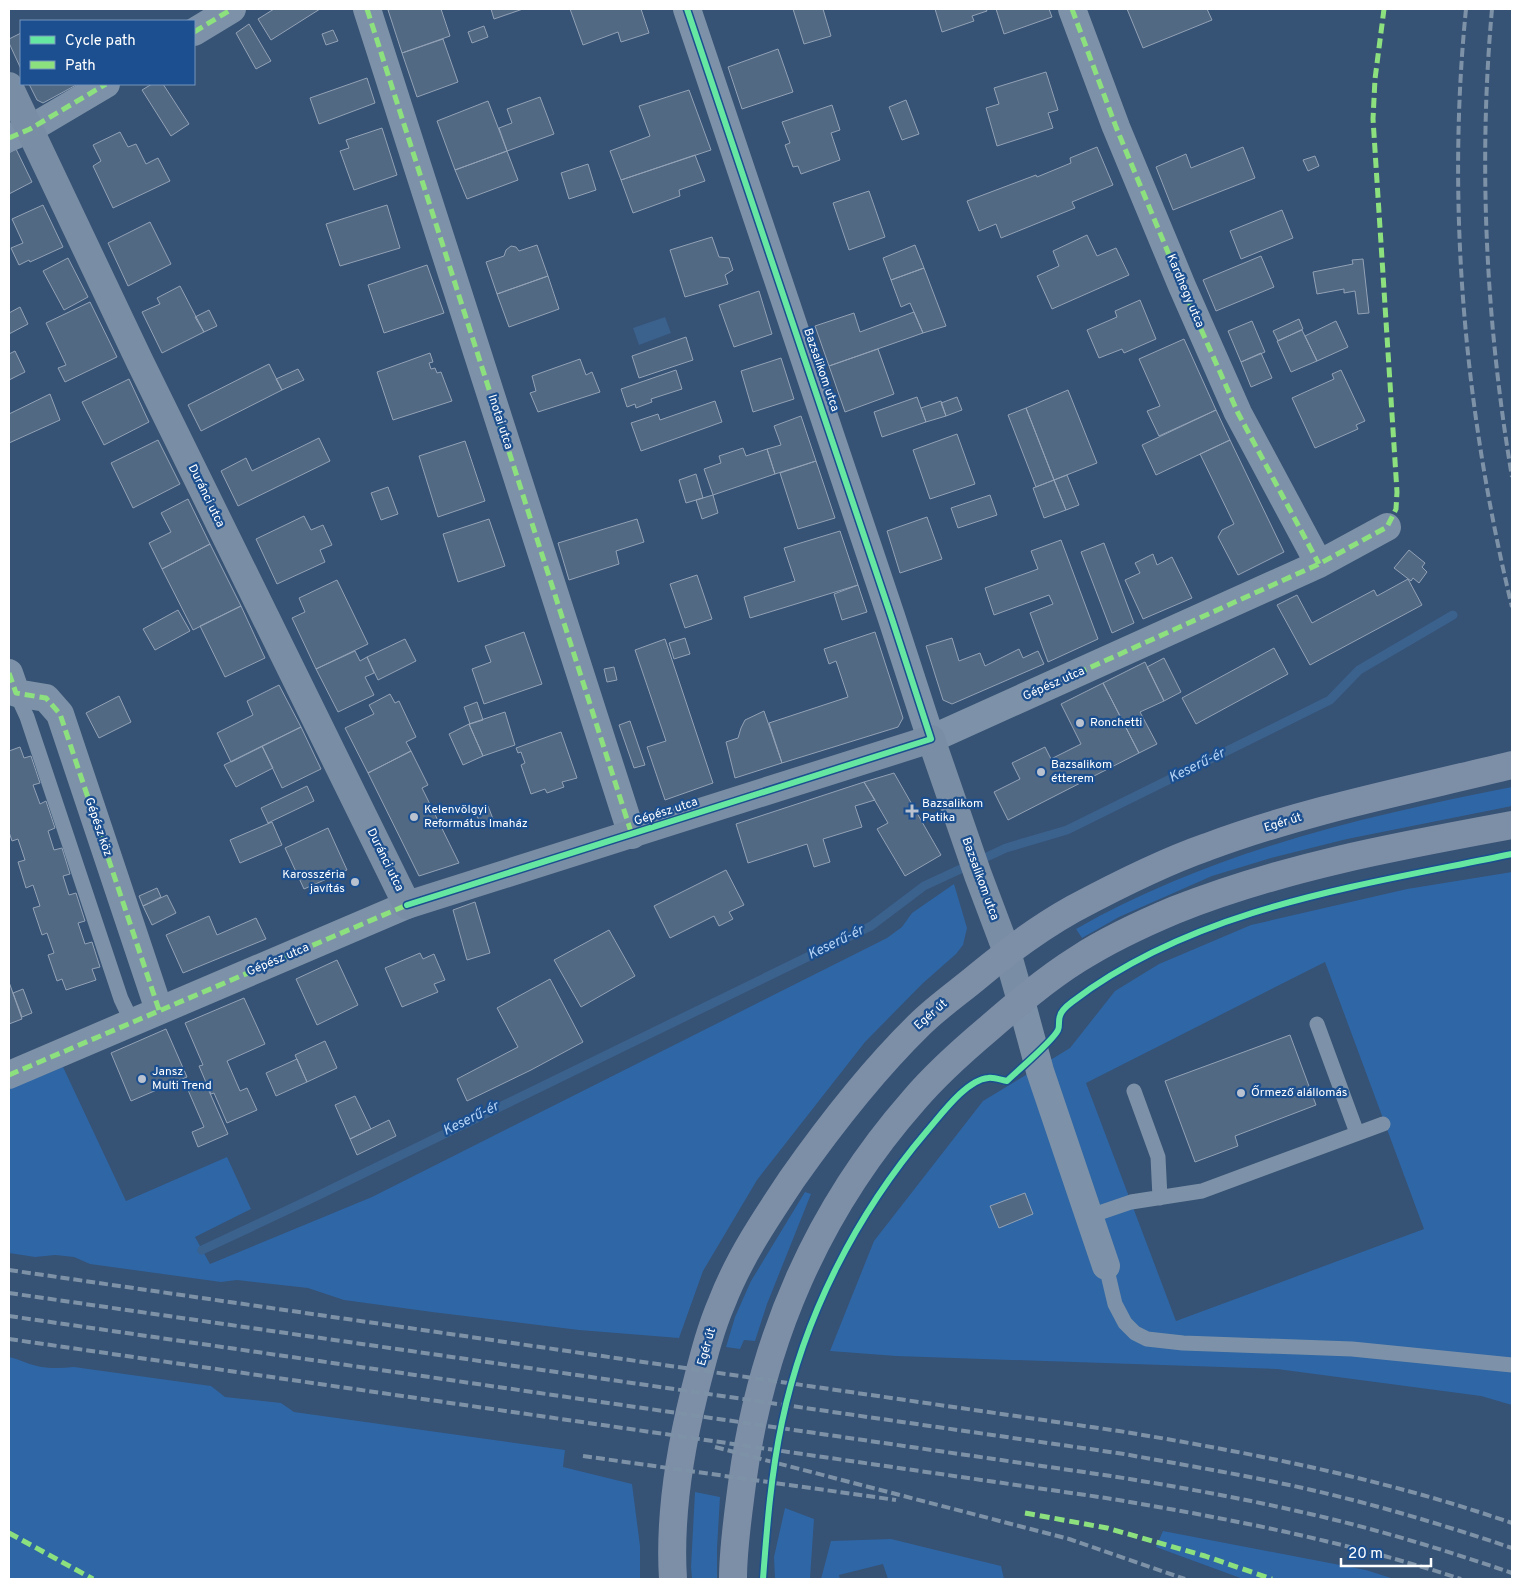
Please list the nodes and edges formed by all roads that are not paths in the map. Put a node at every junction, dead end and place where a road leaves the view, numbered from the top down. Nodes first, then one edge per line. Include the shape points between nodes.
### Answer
1 (232, 9) edge
2 (367, 9) edge
3 (687, 9) edge
4 (1072, 9) edge
5 (195, 31) edge
6 (104, 85) edge
7 (9, 86) edge
8 (19, 133) edge
9 (1386, 527) dead end
10 (1319, 564) junction
11 (12, 682) edge
12 (930, 739) junction
13 (1512, 766) edge
14 (1512, 824) edge
15 (632, 834) junction
16 (407, 905) junction
17 (1007, 952) junction
18 (1021, 1000) junction
19 (159, 1010) junction
20 (132, 1022) junction
21 (1317, 1024) dead end
22 (9, 1075) edge
23 (1134, 1091) dead end
24 (1383, 1124) dead end
25 (1357, 1134) junction
26 (1160, 1198) junction
27 (1090, 1216) junction
28 (1106, 1266) joint
29 (1512, 1365) edge
30 (672, 1579) edge
31 (733, 1579) edge

1 - 5 street
2 - 15 street, Inotai utca
3 - 12 street, Bazsalikom utca
4 - 10 street, Kardhegy utca via 1116,127 1234,404
6 - 8 street
7 - 8 street, Duránci utca
8 - 16 street, Duránci utca via 144,371
9 - 10 street, Gépész utca
10 - 12 street, Gépész utca
11 - 19 street, Gépész köz via 46,698 60,714
11 - 20 lane via 28,717 121,999
12 - 15 street, Gépész utca
12 - 17 street, Bazsalikom utca
13 - 17 main road, Egér út via 1289,820 1206,847 1134,878 1072,910
14 - 18 main road via 1375,850 1253,882 1173,911 1122,936 1079,958
15 - 16 street, Gépész utca
16 - 19 street, Gépész utca
17 - 18 street, Bazsalikom utca
17 - 30 main road, Egér út via 920,1023 883,1063 809,1155 745,1253 722,1299 707,1342 681,1452 675,1494
18 - 27 street, Bazsalikom utca via 1040,1071
18 - 31 main road via 915,1098 859,1171 822,1232 792,1292 774,1341 754,1416 739,1503
19 - 20 street, Gépész utca
20 - 22 street, Gépész utca
21 - 25 lane
23 - 26 lane via 1158,1157
24 - 25 lane
25 - 26 lane via 1202,1191
26 - 27 lane via 1131,1202
27 - 28 street, Bazsalikom utca
28 - 29 lane via 1116,1304 1125,1323 1135,1333 1152,1340 1352,1349

